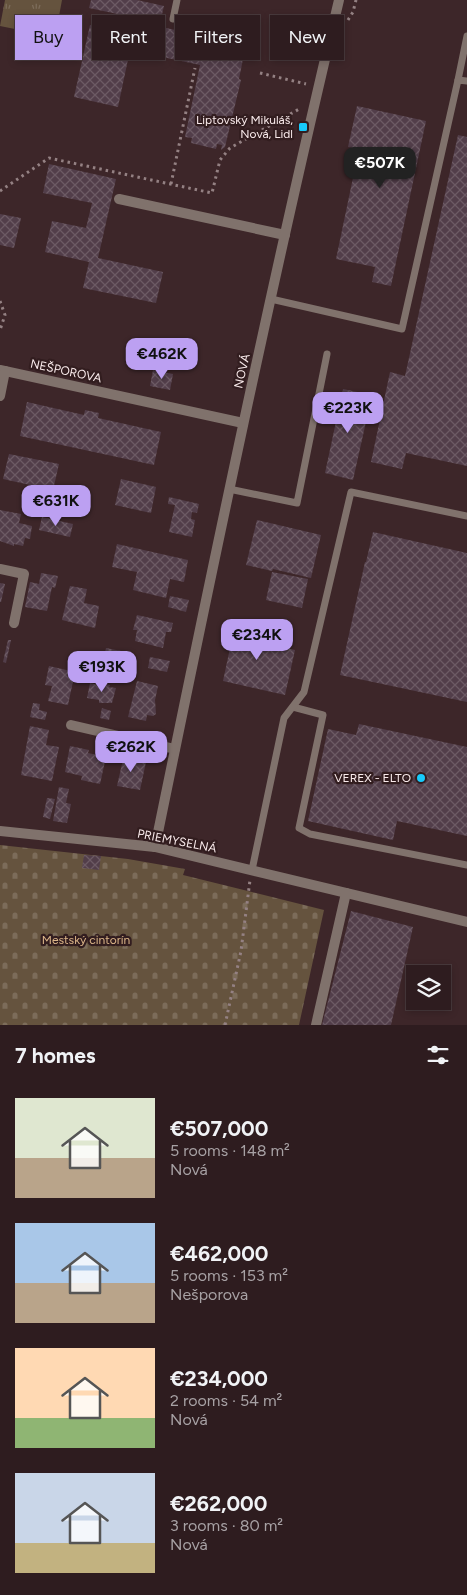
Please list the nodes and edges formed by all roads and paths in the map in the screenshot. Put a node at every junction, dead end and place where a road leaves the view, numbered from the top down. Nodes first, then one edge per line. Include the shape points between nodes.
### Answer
1 (177, 0) edge
2 (339, 0) edge
3 (173, 19) dead end
4 (467, 36) edge
5 (195, 68) dead end
6 (260, 73) dead end
7 (458, 80) junction
8 (467, 82) edge
9 (307, 84) dead end
10 (302, 108) dead end
11 (171, 184) junction
12 (0, 191) edge
13 (119, 199) dead end
14 (284, 235) junction
15 (271, 299) junction
16 (0, 301) edge
17 (0, 330) edge
18 (327, 354) dead end
19 (3, 371) edge
20 (0, 396) edge
21 (243, 423) junction
22 (229, 489) junction
23 (467, 516) edge
24 (0, 569) edge
25 (14, 623) dead end
26 (293, 707) junction
27 (71, 726) dead end
28 (175, 749) junction
29 (0, 831) edge
30 (155, 847) junction
31 (467, 865) edge
32 (252, 870) junction
33 (346, 893) junction
34 (467, 922) edge
35 (224, 1025) edge
36 (316, 1025) edge

1 - 3 lane
2 - 14 street, NOVÁ
4 - 7 lane
5 - 11 path
6 - 9 path
7 - 8 lane
7 - 15 lane via 402,329
10 - 11 path via 230,148 220,160 212,193
11 - 12 path via 49,158
13 - 14 street
14 - 15 street, NOVÁ
15 - 21 street, NOVÁ
16 - 17 path via 5,315
18 - 22 lane via 297,502
19 - 20 street
19 - 21 street, NEŠPOROVA
21 - 22 street, NOVÁ
22 - 28 street, NOVÁ
23 - 26 lane via 351,492 304,692
24 - 25 street via 24,574
26 - 31 lane via 323,715 299,828 310,834
26 - 32 lane via 284,718
27 - 28 street
28 - 30 street, NOVÁ
29 - 30 street, PRIEMYSELNÁ
30 - 32 street, PRIEMYSELNÁ
32 - 33 street, PRIEMYSELNÁ
32 - 35 path via 241,951
33 - 34 street, PRIEMYSELNÁ
33 - 36 street

